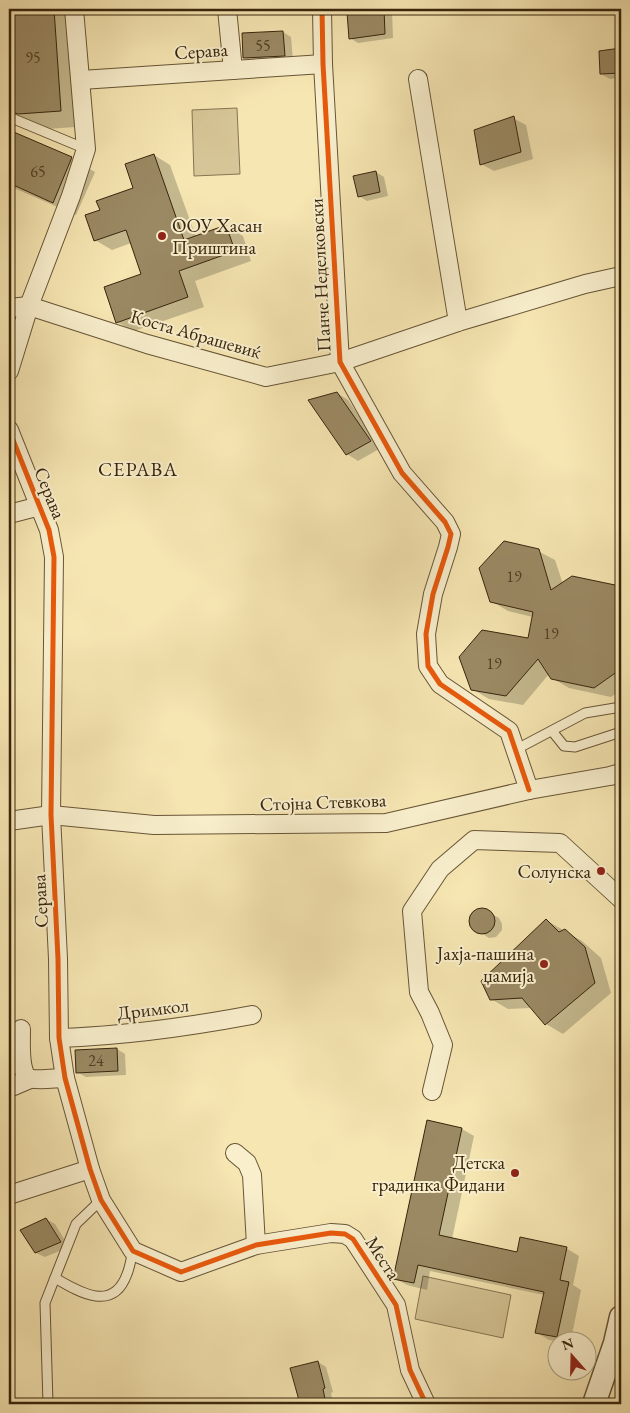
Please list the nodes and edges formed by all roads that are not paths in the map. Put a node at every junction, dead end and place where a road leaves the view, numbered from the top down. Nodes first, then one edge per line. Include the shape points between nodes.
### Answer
1 (74, 9) edge
2 (227, 9) edge
3 (322, 9) edge
4 (323, 64) junction
5 (233, 70) junction
6 (418, 79) dead end
7 (81, 80) junction
8 (9, 117) edge
9 (86, 149) junction
10 (621, 276) edge
11 (30, 306) junction
12 (9, 308) edge
13 (458, 322) junction
14 (340, 362) junction
15 (9, 371) edge
16 (9, 430) edge
17 (40, 506) junction
18 (9, 514) edge
19 (621, 707) edge
20 (552, 731) junction
21 (621, 732) edge
22 (515, 750) junction
23 (621, 773) edge
24 (529, 790) junction
25 (51, 815) junction
26 (9, 821) edge
27 (621, 899) edge
28 (252, 1015) dead end
29 (21, 1030) dead end
30 (59, 1038) junction
31 (64, 1078) junction
32 (30, 1079) junction
33 (9, 1088) edge
34 (432, 1091) dead end
35 (235, 1153) dead end
36 (90, 1169) junction
37 (9, 1195) edge
38 (101, 1200) junction
39 (256, 1245) junction
40 (133, 1250) junction
41 (55, 1278) junction
42 (621, 1317) edge
43 (48, 1404) edge
44 (426, 1404) edge
45 (594, 1404) edge

1 - 7 street
2 - 5 street
3 - 4 street, Панче Неделковски
4 - 5 street, Серава
4 - 14 street, Панче Неделковски
5 - 7 street, Серава
6 - 13 street
7 - 9 street
8 - 9 lane
9 - 11 street
10 - 13 street, Коста Абрашевиќ
11 - 12 street, Коста Абрашевиќ
11 - 14 street, Коста Абрашевиќ via 147,344 266,377
11 - 15 street
13 - 14 street, Коста Абрашевиќ
14 - 22 street, Панче Неделковски via 402,473 445,522 451,534 431,602 426,634 428,666 440,684 509,731
16 - 17 street, Серава
17 - 18 street
17 - 25 street, Серава via 50,530 54,557
19 - 20 lane via 586,713
20 - 21 lane via 564,746 575,747
20 - 22 lane
22 - 24 street, Панче Неделковски
23 - 24 street, Стојна Стевкова
24 - 25 street, Стојна Стевкова via 386,823 154,826
25 - 26 street, Стојна Стевкова
25 - 30 street, Серава
27 - 34 street via 560,843 474,840 440,869 412,911 419,992 443,1045
28 - 30 street, Дримкол via 194,1026
29 - 32 street via 22,1068
30 - 31 street, Серава
31 - 32 street
31 - 36 street, Серава
32 - 33 street
35 - 39 street via 247,1163 252,1175
36 - 37 street
36 - 38 street, Серава
38 - 40 street, Серава
38 - 41 lane via 76,1224
39 - 40 street, Места via 181,1272
39 - 44 street, Места via 331,1233 346,1234 352,1239 396,1305 410,1370
40 - 41 lane via 127,1275 117,1290 105,1297 83,1294
41 - 43 lane via 45,1303
42 - 45 street

